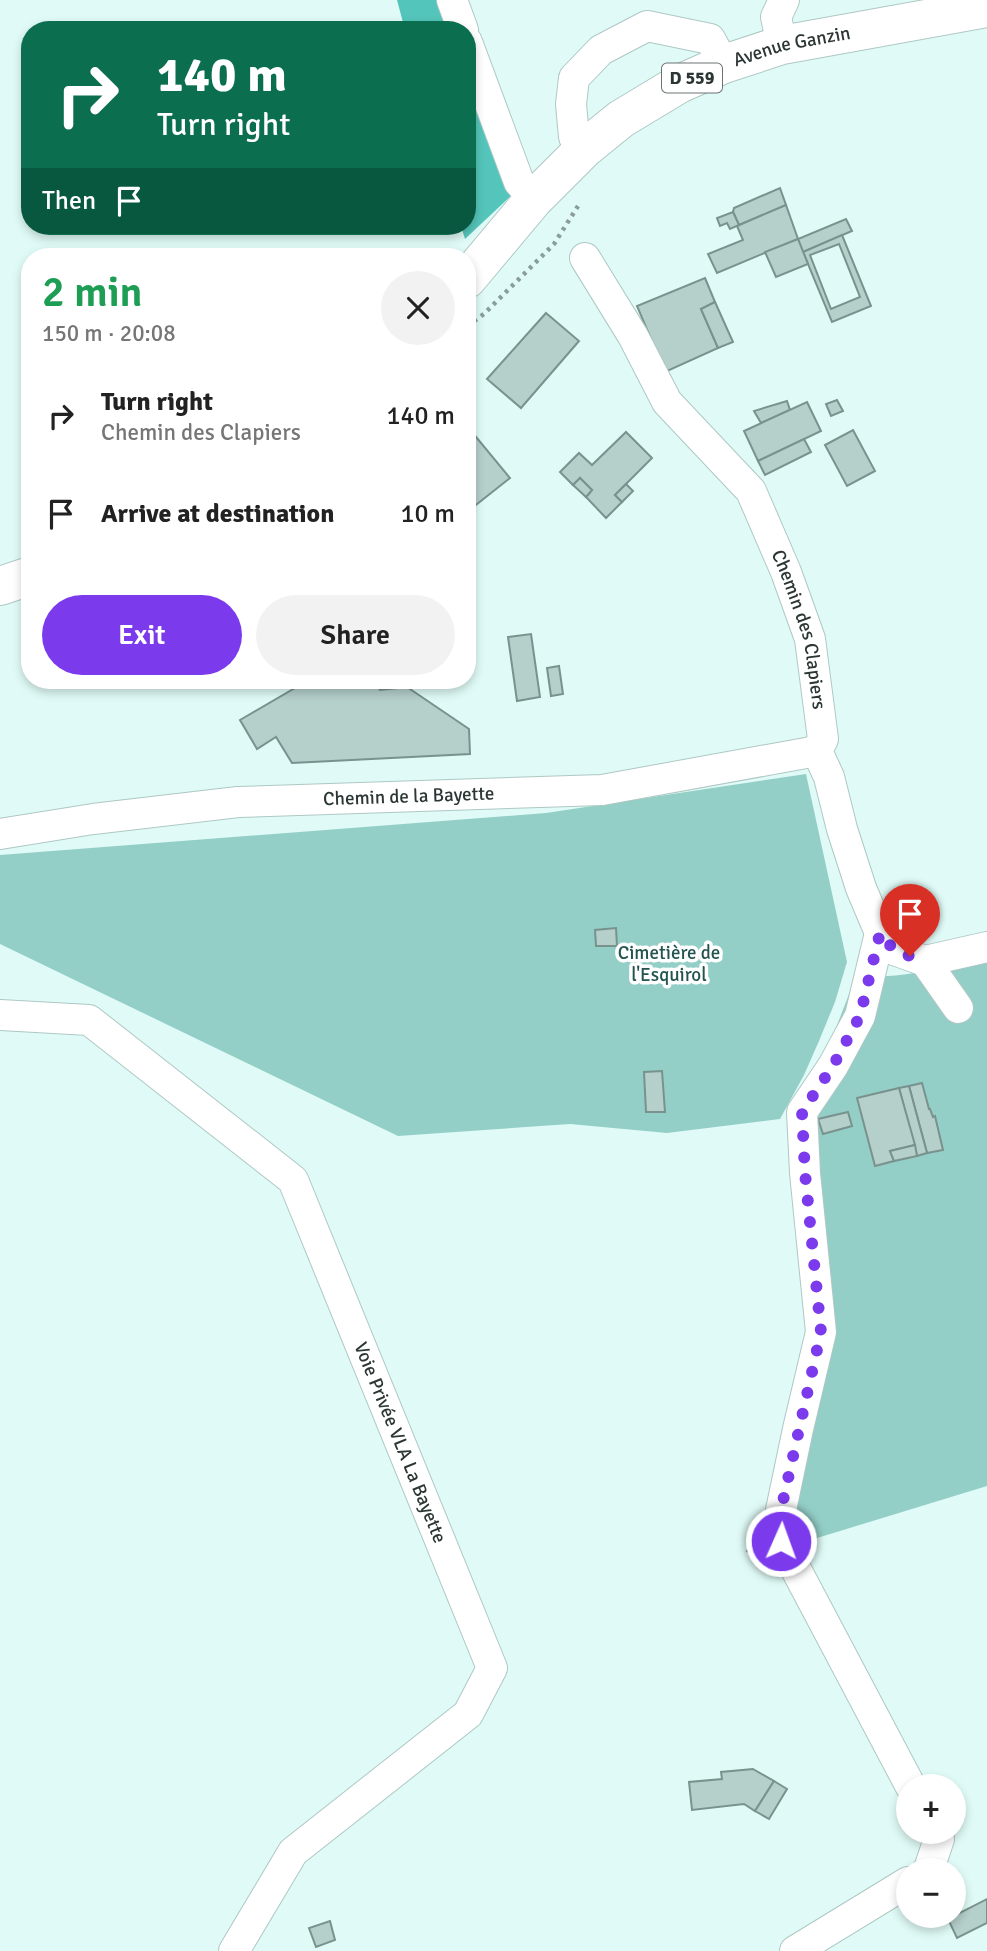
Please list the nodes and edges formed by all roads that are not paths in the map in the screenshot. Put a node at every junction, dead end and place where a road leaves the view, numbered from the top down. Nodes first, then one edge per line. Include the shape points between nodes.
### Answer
1 (452, 0) edge
2 (784, 0) edge
3 (936, 8) edge
4 (987, 8) edge
5 (460, 21) edge
6 (782, 45) junction
7 (724, 64) junction
8 (476, 66) edge
9 (584, 149) junction
10 (534, 199) junction
11 (585, 258) dead end
12 (476, 268) edge
13 (21, 579) edge
14 (0, 586) edge
15 (817, 751) junction
16 (0, 834) edge
17 (880, 933) junction
18 (987, 947) edge
19 (925, 961) junction
20 (958, 1008) dead end
21 (0, 1015) edge
22 (904, 1774) edge
23 (896, 1889) edge
24 (234, 1951) edge
25 (795, 1951) edge

1 - 5 street
2 - 6 street via 776,16
3 - 4 main road, Avenue Ganzin / D 559
3 - 6 main road, Avenue Ganzin / D 559
6 - 7 main road, Avenue Ganzin / D 559
7 - 9 main road, Avenue Ganzin / D 559 via 679,83 621,119
7 - 9 street via 710,39 647,26 601,50 573,78 574,137
8 - 10 street via 519,181
9 - 10 main road, Avenue Ganzin / D 559
10 - 12 main road, Avenue Ganzin / D 559
11 - 15 street, Chemin des Clapiers via 667,402 751,491 810,639 823,738
13 - 14 main road
15 - 16 street, Chemin de la Bayette via 602,790 239,802
15 - 17 street, Chemin des Clapiers
17 - 19 street, Chemin des Clapiers via 894,950
17 - 22 street via 860,1016 802,1112 821,1332 781,1510 781,1541
18 - 19 street
19 - 20 street
21 - 24 street, Voie Privée VLA La Bayette via 89,1020 293,1180 492,1668 468,1714 293,1852
23 - 25 street

